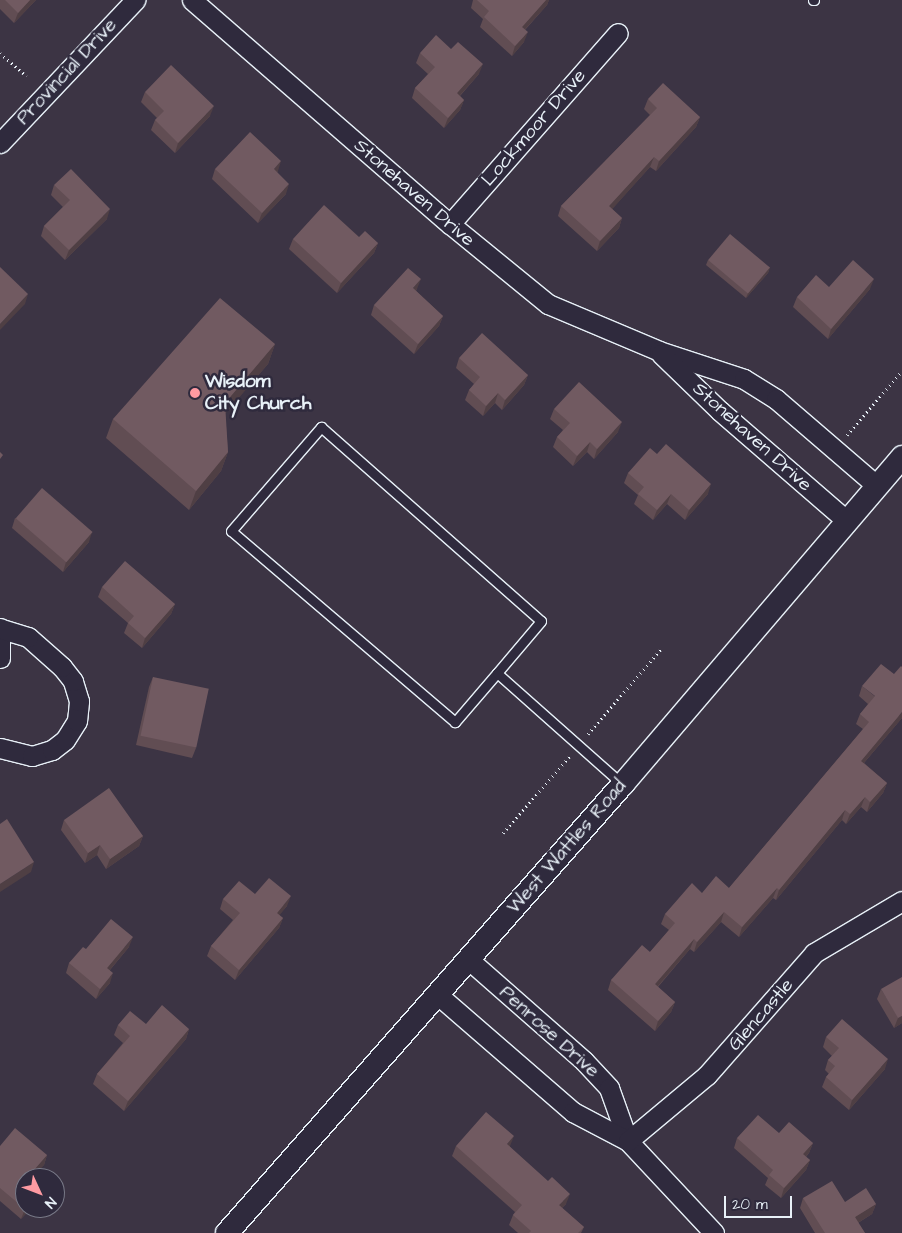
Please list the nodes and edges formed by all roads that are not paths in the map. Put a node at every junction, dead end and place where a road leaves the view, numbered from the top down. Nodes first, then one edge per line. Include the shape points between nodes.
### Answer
1 (135, 0) edge
2 (192, 0) edge
3 (618, 33) dead end
4 (0, 144) edge
5 (450, 224) junction
6 (659, 351) junction
7 (902, 457) edge
8 (877, 486) junction
9 (847, 521) junction
10 (0, 629) edge
11 (0, 658) edge
12 (497, 673) junction
13 (0, 748) edge
14 (622, 784) junction
15 (902, 901) edge
16 (468, 959) junction
17 (438, 995) junction
18 (628, 1142) junction
19 (227, 1233) edge
20 (714, 1233) edge

1 - 4 street, Provincial Drive
2 - 5 street, Stonehaven Drive
3 - 5 street, Lockmoor Drive
5 - 6 street, Stonehaven Drive via 548,304
6 - 8 street, Stonehaven Drive via 744,379 776,399
6 - 9 street, Stonehaven Drive via 720,411
7 - 8 street, West Wattles Road
8 - 9 street, West Wattles Road
9 - 14 street, West Wattles Road
10 - 11 street
10 - 13 street via 28,637 62,667 73,681 79,701 77,722 65,740 52,750 32,756
12 - 12 lane via 541,621 321,427 231,530 455,722
12 - 14 lane
14 - 16 street, West Wattles Road
15 - 18 street, Glencastle via 814,953 707,1076
16 - 17 street, West Wattles Road
16 - 18 street, Penrose Drive via 584,1061 609,1088
17 - 18 street, Penrose Drive via 573,1112
17 - 19 street, West Wattles Road
18 - 20 street, Penrose Drive

